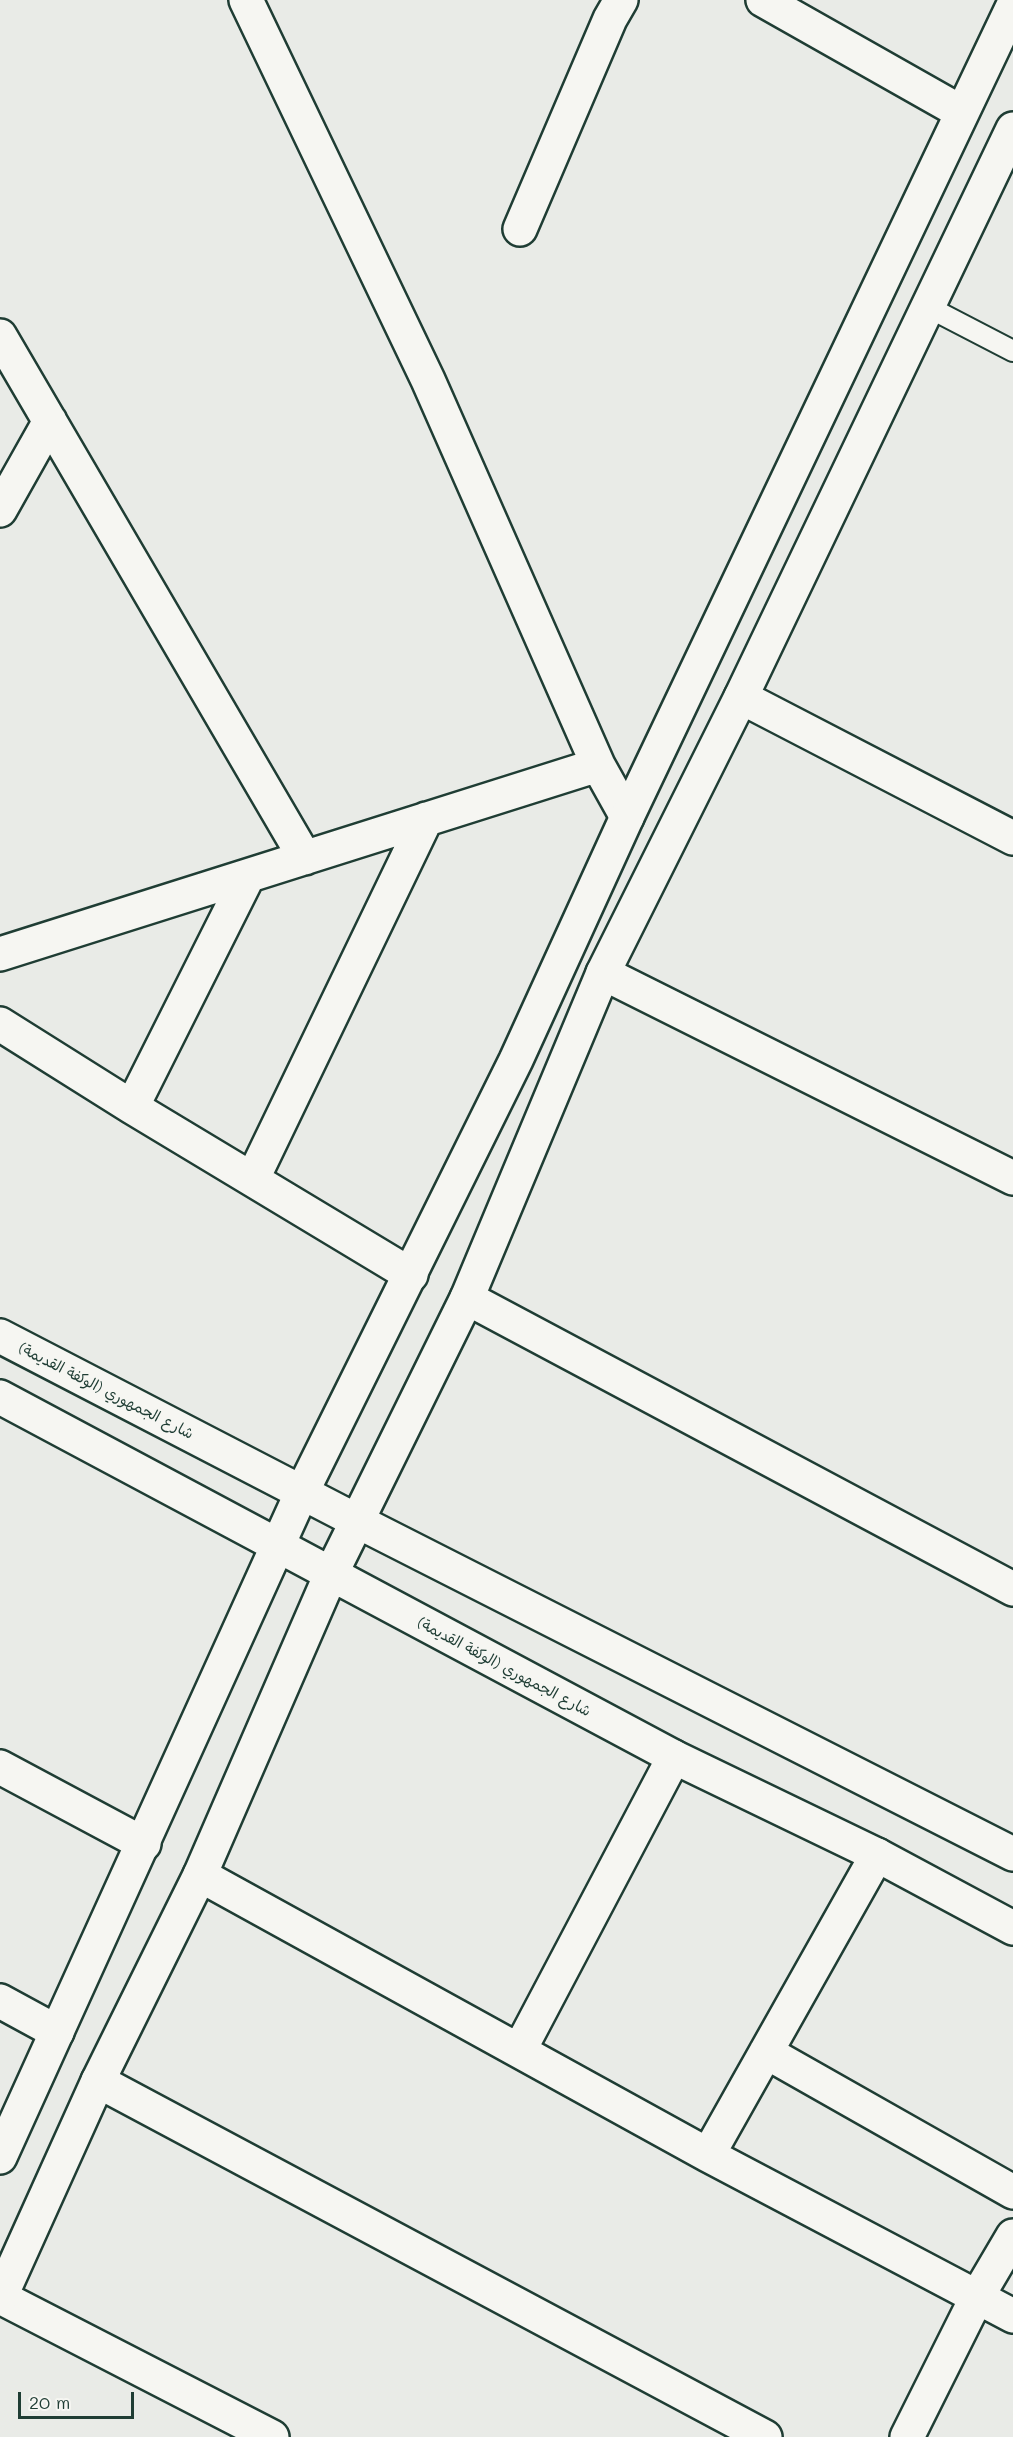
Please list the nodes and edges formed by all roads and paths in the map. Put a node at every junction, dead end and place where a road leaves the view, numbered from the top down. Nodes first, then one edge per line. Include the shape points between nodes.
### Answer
1 (246, 0) edge
2 (621, 0) edge
3 (763, 0) edge
4 (1013, 6) edge
5 (961, 112) junction
6 (1013, 129) edge
7 (520, 229) dead end
8 (928, 307) junction
9 (0, 336) edge
10 (1013, 351) edge
11 (50, 421) junction
12 (0, 510) edge
13 (741, 697) junction
14 (598, 765) junction
15 (627, 817) junction
16 (426, 819) junction
17 (1013, 838) edge
18 (305, 858) junction
19 (249, 876) junction
20 (0, 954) edge
21 (603, 973) junction
22 (0, 1023) edge
23 (132, 1107) junction
24 (253, 1178) junction
25 (1013, 1178) edge
26 (411, 1275) junction
27 (467, 1298) junction
28 (0, 1336) edge
29 (0, 1397) edge
30 (302, 1492) junction
31 (357, 1521) junction
32 (278, 1548) junction
33 (331, 1574) junction
34 (1013, 1589) edge
35 (674, 1757) junction
36 (0, 1767) edge
37 (144, 1844) junction
38 (1013, 1854) edge
39 (877, 1855) junction
40 (200, 1875) junction
41 (1013, 1928) edge
42 (0, 2001) edge
43 (57, 2032) junction
44 (519, 2051) junction
45 (766, 2052) junction
46 (98, 2081) junction
47 (708, 2155) junction
48 (0, 2157) edge
49 (1013, 2192) edge
50 (1013, 2236) edge
51 (977, 2297) junction
52 (0, 2298) edge
53 (1013, 2316) edge
54 (272, 2437) edge
55 (765, 2437) edge
56 (908, 2437) edge

1 - 14 street via 428,380
2 - 7 street
3 - 5 street
4 - 5 street
5 - 15 street
6 - 8 street
8 - 10 lane
8 - 13 street
9 - 11 street
11 - 12 street
11 - 18 street
13 - 17 street
13 - 21 street
14 - 15 street
14 - 16 street
15 - 26 street via 516,1060
16 - 18 street
16 - 24 street
18 - 19 street
19 - 20 street
19 - 23 street
21 - 25 street
21 - 27 street
22 - 23 street
23 - 24 street
24 - 26 street
26 - 30 street
27 - 31 street
27 - 34 street
28 - 30 street, شارع الجمهوري (الوكفة القديمة)
29 - 32 street, شارع الجمهوري (الوكفة القديمة)
30 - 31 street, شارع الجمهوري (الوكفة القديمة)
30 - 32 street
31 - 33 street
31 - 38 street, شارع الجمهوري (الوكفة القديمة)
32 - 33 street, شارع الجمهوري (الوكفة القديمة)
32 - 37 street
33 - 35 street, شارع الجمهوري (الوكفة القديمة)
33 - 40 street
35 - 39 street, شارع الجمهوري (الوكفة القديمة)
35 - 44 street
36 - 37 street
37 - 43 street
39 - 41 street, شارع الجمهوري (الوكفة القديمة)
39 - 45 street
40 - 44 street
40 - 46 street
42 - 43 street
43 - 48 street
44 - 47 street
45 - 47 street
45 - 49 street
46 - 52 street
46 - 55 street
47 - 51 street
50 - 51 street
51 - 53 street
51 - 56 street
52 - 54 street

